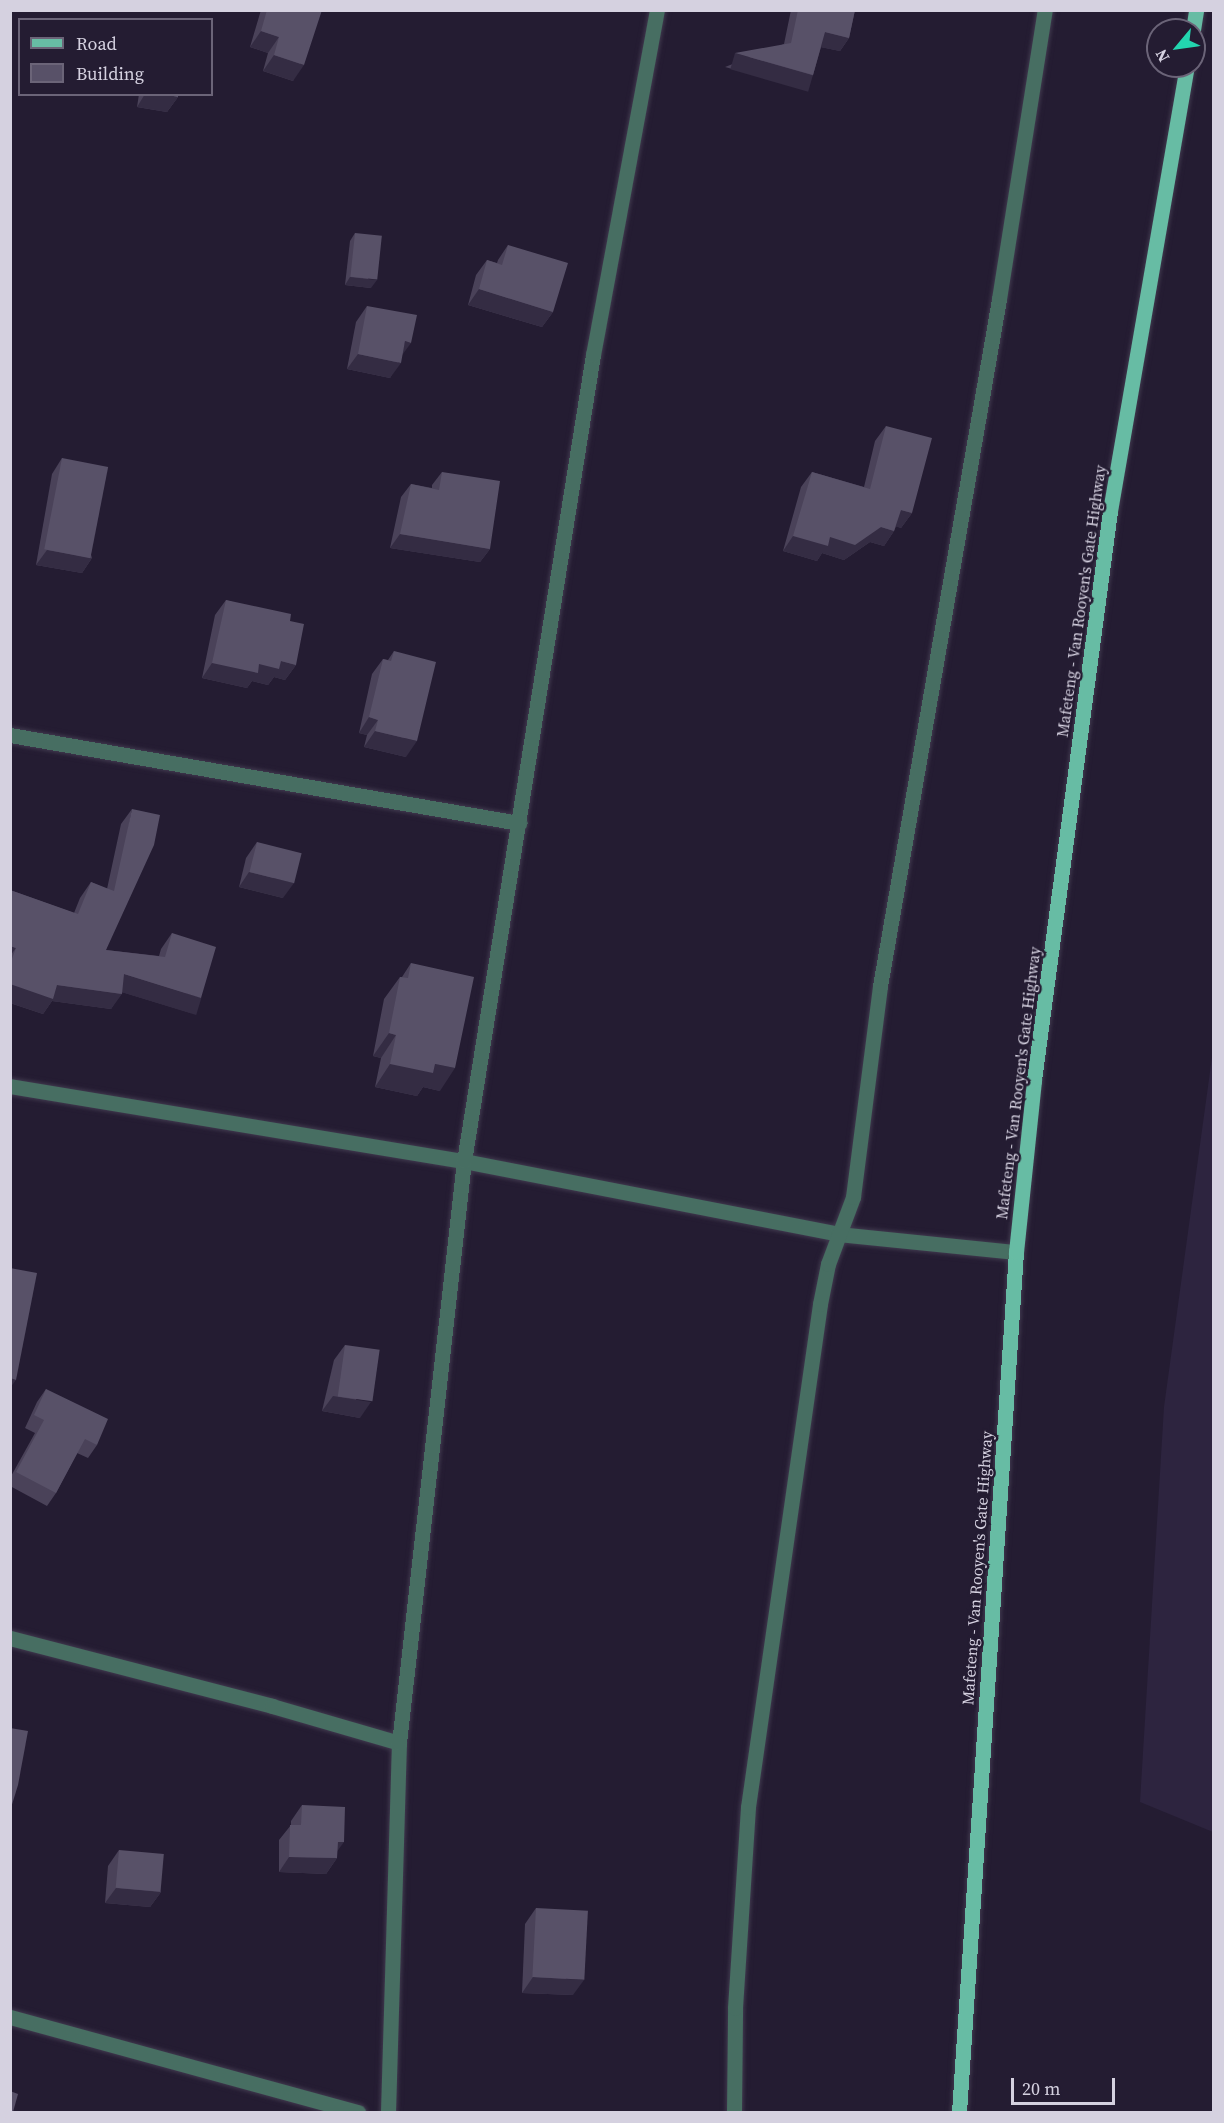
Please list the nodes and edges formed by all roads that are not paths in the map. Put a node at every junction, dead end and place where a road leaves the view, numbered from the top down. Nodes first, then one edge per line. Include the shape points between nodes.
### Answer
1 (657, 10) edge
2 (1045, 10) edge
3 (1185, 78) edge
4 (10, 735) edge
5 (519, 823) junction
6 (10, 1086) edge
7 (464, 1161) junction
8 (838, 1234) junction
9 (1016, 1252) junction
10 (10, 1638) edge
11 (399, 1743) junction
12 (10, 2017) edge
13 (358, 2112) edge
14 (388, 2112) edge
15 (734, 2112) edge
16 (959, 2112) edge

1 - 5 street via 593,355
2 - 8 street via 880,986 853,1197
3 - 9 main road, Mafeteng - Van Rooyen's Gate Highway via 1110,511 1034,1080
4 - 5 street
5 - 7 street
6 - 7 street
7 - 8 street
7 - 11 street
8 - 9 street
8 - 15 street via 820,1304 748,1807 735,2008
9 - 16 main road, Mafeteng - Van Rooyen's Gate Highway
10 - 11 street
11 - 14 street
12 - 13 street

